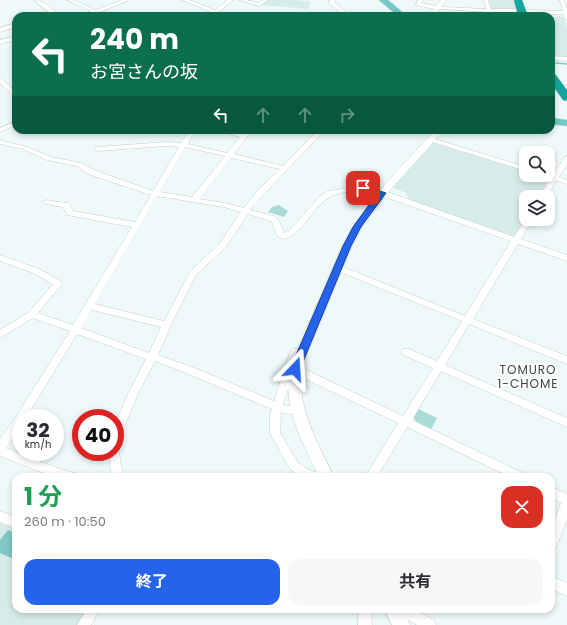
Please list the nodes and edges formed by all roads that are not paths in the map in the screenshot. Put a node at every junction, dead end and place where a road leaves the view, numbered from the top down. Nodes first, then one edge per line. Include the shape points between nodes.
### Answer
1 (36, 0) edge
2 (69, 0) edge
3 (126, 0) edge
4 (184, 0) edge
5 (231, 0) edge
6 (241, 0) edge
7 (266, 0) edge
8 (333, 0) edge
9 (383, 0) edge
10 (421, 0) edge
11 (444, 0) edge
12 (486, 0) edge
13 (518, 0) edge
14 (524, 0) edge
15 (562, 0) edge
16 (437, 8) junction
17 (95, 11) joint
18 (51, 12) edge
19 (216, 12) joint
20 (341, 12) edge
21 (397, 12) edge
22 (434, 12) edge
23 (486, 12) edge
24 (490, 12) edge
25 (524, 12) edge
26 (525, 12) edge
27 (555, 15) edge
28 (567, 15) edge
29 (12, 26) edge
30 (0, 30) edge
31 (12, 39) edge
32 (0, 42) edge
33 (555, 58) edge
34 (567, 59) edge
35 (555, 74) edge
36 (0, 79) edge
37 (562, 87) edge
38 (12, 92) edge
39 (567, 98) edge
40 (555, 122) edge
41 (567, 123) edge
42 (12, 125) edge
43 (0, 130) edge
44 (190, 134) edge
45 (235, 134) edge
46 (318, 134) edge
47 (436, 134) edge
48 (244, 136) joint
49 (431, 140) junction
50 (0, 142) edge
51 (185, 145) junction
52 (98, 150) dead end
53 (229, 155) junction
54 (567, 158) edge
55 (519, 167) edge
56 (284, 168) junction
57 (555, 178) joint
58 (567, 182) edge
59 (382, 193) junction
60 (156, 194) junction
61 (194, 200) junction
62 (46, 202) dead end
63 (246, 210) junction
64 (138, 226) junction
65 (524, 226) edge
66 (515, 240) junction
67 (0, 258) edge
68 (567, 258) edge
69 (338, 268) junction
70 (90, 306) junction
71 (32, 314) junction
72 (468, 320) junction
73 (166, 326) junction
74 (75, 330) junction
75 (0, 335) edge
76 (295, 352) dead end
77 (406, 352) dead end
78 (567, 360) edge
79 (439, 367) junction
80 (295, 369) junction
81 (277, 407) junction
82 (27, 409) edge
83 (296, 410) junction
84 (124, 415) edge
85 (405, 421) junction
86 (567, 423) edge
87 (12, 431) edge
88 (0, 448) edge
89 (0, 451) edge
90 (115, 461) edge
91 (59, 473) edge
92 (117, 473) edge
93 (304, 473) edge
94 (325, 473) edge
95 (373, 473) edge
96 (513, 473) edge
97 (555, 494) edge
98 (567, 500) edge
99 (567, 504) edge
100 (0, 516) edge
101 (12, 522) edge
102 (555, 536) edge
103 (555, 584) edge
104 (567, 590) edge
105 (92, 613) edge
106 (365, 613) edge
107 (395, 613) edge
108 (409, 613) edge
109 (84, 625) edge
110 (365, 625) edge
111 (401, 625) edge
112 (429, 625) edge

1 - 18 street
2 - 17 street
3 - 17 street
4 - 19 street
5 - 19 street
6 - 7 street via 259,5
8 - 20 street via 332,4
9 - 21 main road
10 - 16 street via 418,4
11 - 16 street
12 - 24 street
13 - 25 highway
14 - 26 highway
15 - 28 street
16 - 22 street
16 - 23 street via 467,7
27 - 28 street
29 - 30 street
31 - 32 street
33 - 34 street
35 - 37 highway
36 - 38 street
37 - 39 highway
40 - 41 main road
42 - 43 street
44 - 51 street
45 - 48 street
46 - 56 street
47 - 49 street
48 - 53 street
49 - 55 street
49 - 59 street
50 - 60 street via 25,148 49,159 79,164 91,172
51 - 52 street via 167,143
51 - 53 street
51 - 60 street
53 - 56 street
53 - 61 street
54 - 57 street
56 - 63 street
57 - 58 street
59 - 63 street via 363,188 331,193 322,199 293,232 284,236 280,234 273,219
59 - 66 street
59 - 69 street via 357,227
60 - 61 street
60 - 64 street
61 - 63 street
62 - 64 street via 66,205 70,213
63 - 73 street via 223,245 193,274
64 - 70 street
65 - 66 street
66 - 68 street
66 - 72 street
67 - 71 street via 36,271 58,283
69 - 72 street
69 - 80 street
70 - 73 street
70 - 74 street
71 - 74 street
71 - 75 street
72 - 78 street
72 - 79 street
73 - 84 street
74 - 81 street via 208,378
74 - 82 street
76 - 81 street
77 - 79 street
79 - 85 street
79 - 86 street
80 - 83 street via 293,390
80 - 85 street
81 - 83 street
81 - 93 street via 275,433 294,466
83 - 94 street
85 - 95 street
85 - 96 street
87 - 88 street
89 - 91 street
90 - 92 street
97 - 98 street
99 - 102 street
100 - 101 street
103 - 104 street
105 - 109 street
106 - 110 street
107 - 111 street
108 - 112 street

